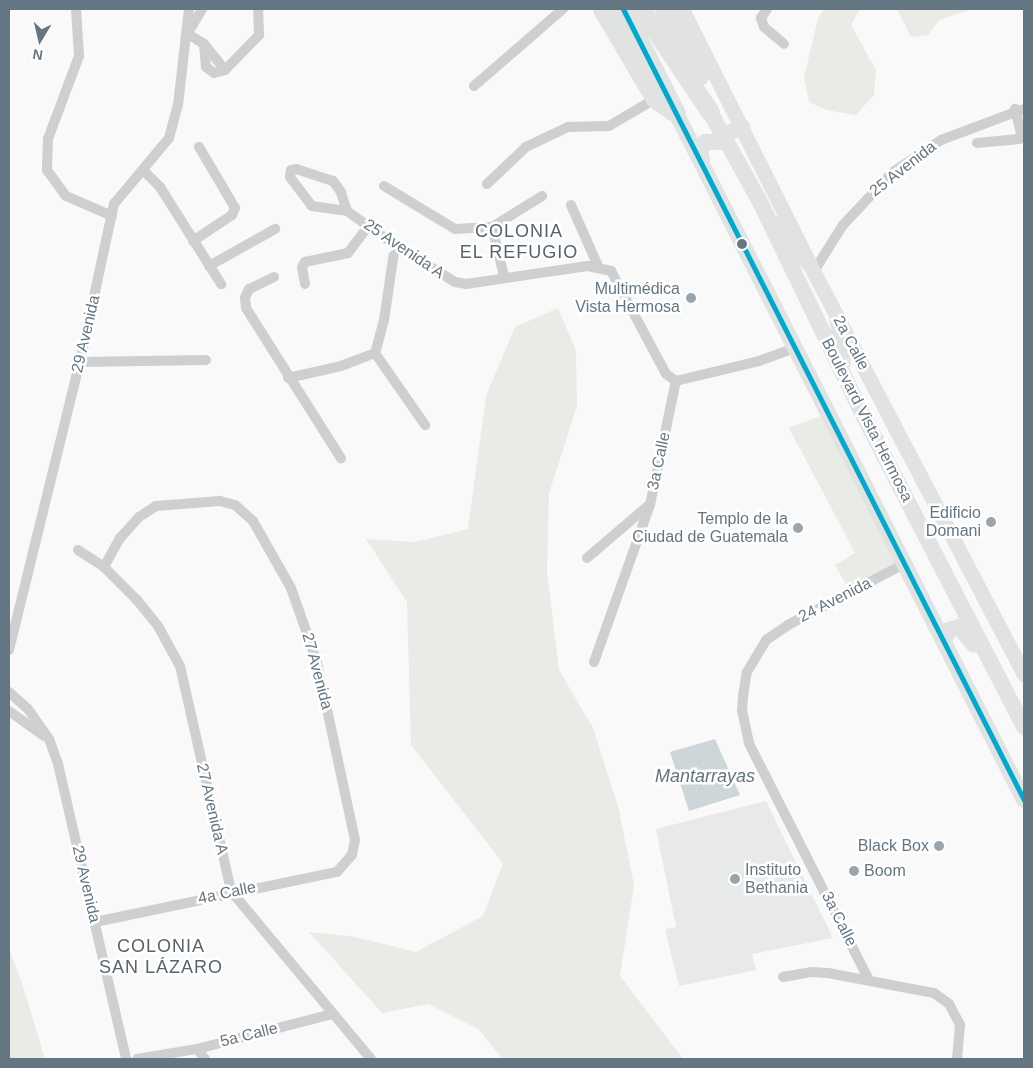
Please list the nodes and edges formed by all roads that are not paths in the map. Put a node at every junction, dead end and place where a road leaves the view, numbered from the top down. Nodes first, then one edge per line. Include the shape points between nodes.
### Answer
1 (76, 9) edge
2 (189, 9) edge
3 (202, 9) edge
4 (258, 9) edge
5 (563, 9) edge
6 (602, 9) edge
7 (623, 9) edge
8 (641, 9) edge
9 (664, 9) edge
10 (682, 9) edge
11 (767, 9) edge
12 (188, 34) junction
13 (784, 44) dead end
14 (474, 86) dead end
15 (655, 99) junction
16 (1020, 109) edge
17 (676, 113) junction
18 (712, 114) junction
19 (742, 128) junction
20 (688, 134) junction
21 (725, 139) junction
22 (977, 143) dead end
23 (199, 147) dead end
24 (702, 160) junction
25 (144, 171) junction
26 (487, 184) dead end
27 (384, 186) dead end
28 (542, 196) dead end
29 (760, 202) junction
30 (571, 205) dead end
31 (347, 210) junction
32 (112, 216) junction
33 (369, 225) junction
34 (492, 227) junction
35 (275, 229) dead end
36 (193, 241) junction
37 (395, 245) junction
38 (209, 266) junction
39 (598, 266) junction
40 (812, 268) junction
41 (504, 276) junction
42 (274, 277) dead end
43 (221, 284) dead end
44 (305, 284) dead end
45 (837, 316) junction
46 (794, 348) junction
47 (375, 353) junction
48 (206, 360) dead end
49 (80, 362) junction
50 (288, 378) junction
51 (845, 378) junction
52 (676, 381) junction
53 (425, 425) dead end
54 (341, 458) dead end
55 (650, 505) junction
56 (78, 550) dead end
57 (587, 558) dead end
58 (906, 563) junction
59 (104, 566) junction
60 (945, 639) junction
61 (766, 640) joint
62 (9, 650) edge
63 (594, 662) dead end
64 (1024, 674) edge
65 (9, 692) edge
66 (9, 712) edge
67 (1024, 727) edge
68 (1024, 736) edge
69 (49, 740) junction
70 (1024, 800) edge
71 (352, 855) joint
72 (231, 892) junction
73 (95, 922) junction
74 (783, 978) dead end
75 (869, 980) junction
76 (332, 1014) junction
77 (197, 1049) junction
78 (126, 1059) edge
79 (137, 1059) edge
80 (206, 1059) edge
81 (371, 1059) edge
82 (957, 1059) edge

1 - 32 street via 77,64 63,93 48,140 48,170 66,196
2 - 12 street, 29 Avenida
3 - 12 street, 29 Avenida
4 - 12 street via 259,35 225,70 214,73 206,67 204,44
5 - 14 street
6 - 15 highway
7 - 17 highway
8 - 18 highway
9 - 18 highway via 703,85
10 - 19 street, 2a Calle
11 - 13 street via 761,18 764,27
12 - 25 street, 29 Avenida via 174,124 163,148
15 - 17 highway
15 - 26 street via 609,126 568,127 526,147
16 - 22 street via 1019,140
16 - 40 street, 25 Avenida via 941,140 893,172 843,225
17 - 20 main road, Boulevard Vista Hermosa
18 - 20 main road via 702,131
18 - 21 main road, Boulevard Vista Hermosa
19 - 21 main road
19 - 40 street, 2a Calle
20 - 24 main road, Boulevard Vista Hermosa
21 - 24 main road via 704,142 700,150
21 - 29 main road, Boulevard Vista Hermosa
23 - 36 street via 235,208 232,215
24 - 46 main road, Boulevard Vista Hermosa
25 - 32 street, 29 Avenida via 118,196
25 - 36 street via 160,188
27 - 34 street via 454,230
28 - 34 street
29 - 40 main road
29 - 51 main road, Boulevard Vista Hermosa
30 - 39 street
31 - 31 street via 333,181 291,170 290,177 312,206
31 - 33 street, 25 Avenida A
32 - 49 street, 29 Avenida
33 - 37 street, 25 Avenida A
33 - 44 street via 348,253 305,262 302,267
34 - 41 street
35 - 38 street
36 - 38 street
37 - 41 street, 25 Avenida A via 456,282 466,284
37 - 47 street via 384,320
38 - 43 street
39 - 41 street, 25 Avenida A
39 - 52 street, 25 Avenida A via 611,270 666,374
40 - 45 street, 2a Calle
42 - 50 street via 249,289 245,303
45 - 51 main road
45 - 64 street, 2a Calle
46 - 52 street via 759,361
46 - 58 main road, Boulevard Vista Hermosa
47 - 50 street via 341,366
47 - 53 street
48 - 49 street
49 - 62 street, 29 Avenida
50 - 54 street
51 - 67 main road, Boulevard Vista Hermosa
52 - 55 street, 3a Calle
55 - 57 street
55 - 63 street, 3a Calle
56 - 59 street, 27 Avenida A
58 - 60 main road, Boulevard Vista Hermosa
58 - 61 street, 24 Avenida via 788,625
59 - 71 street, 27 Avenida via 120,538 139,517 156,506 220,501 235,505 253,521 290,588 317,662 354,840
59 - 72 street, 27 Avenida A via 158,626 180,666
60 - 68 main road via 956,627 968,634
60 - 70 main road, Boulevard Vista Hermosa
61 - 75 street, 3a Calle via 747,672 742,711 749,743
65 - 69 street, 29 Avenida via 28,709
66 - 69 street
69 - 73 street, 29 Avenida via 58,764
71 - 72 street, 4a Calle via 337,872
72 - 73 street, 4a Calle
72 - 76 street, 27 Avenida A
73 - 78 street, 29 Avenida
74 - 75 street via 811,972
75 - 82 street via 942,997 954,1010 960,1025
76 - 77 street, 5a Calle
76 - 81 street, 27 Avenida A
77 - 79 street, 5a Calle
77 - 80 street

